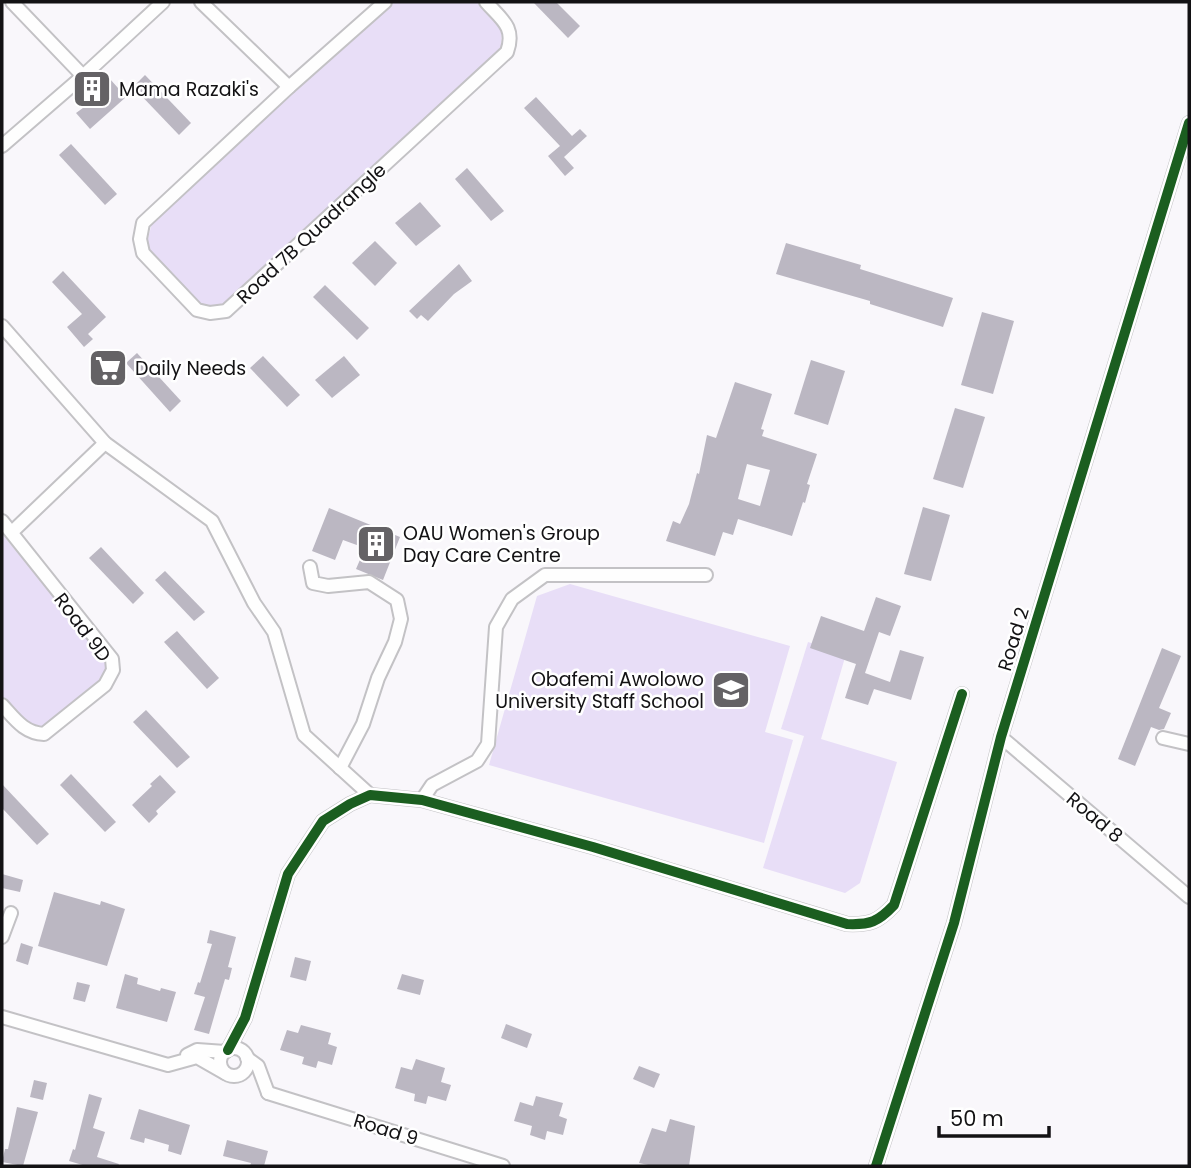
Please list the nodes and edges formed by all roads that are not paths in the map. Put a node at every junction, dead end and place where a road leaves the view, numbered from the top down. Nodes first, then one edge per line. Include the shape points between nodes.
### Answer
1 (12, 2) edge
2 (163, 2) edge
3 (201, 2) edge
4 (385, 2) edge
5 (486, 2) edge
6 (83, 76) junction
7 (289, 88) junction
8 (1189, 123) edge
9 (2, 146) edge
10 (2, 326) edge
11 (105, 443) junction
12 (2, 521) edge
13 (12, 532) junction
14 (310, 567) dead end
15 (706, 575) dead end
16 (962, 694) dead end
17 (2, 705) edge
18 (1001, 737) junction
19 (1163, 738) dead end
20 (1189, 744) edge
21 (340, 768) junction
22 (370, 795) junction
23 (422, 800) junction
24 (1189, 897) edge
25 (11, 913) dead end
26 (2, 937) edge
27 (2, 1017) edge
28 (245, 1018) junction
29 (227, 1051) junction
30 (246, 1055) junction
31 (168, 1065) junction
32 (231, 1074) junction
33 (268, 1093) junction
34 (503, 1166) edge
35 (876, 1166) edge

1 - 6 street
2 - 6 street
3 - 7 street
4 - 7 street, Road 7B Quadrangle
5 - 7 street, Road 7B Quadrangle via 509,27 507,52 226,311 197,310 143,253 144,223
6 - 9 street
8 - 18 street, Road 2
10 - 11 street
11 - 13 street
11 - 21 street via 212,521 274,632 304,735
12 - 13 street, Road 9D
13 - 17 street, Road 9D via 112,659 113,670 106,685 44,734 24,728
14 - 21 street via 313,583 369,582 397,600 401,619 363,724
15 - 23 street via 545,575 512,599 496,627 488,744 477,761 432,785
16 - 23 street via 894,905 882,918 864,924 847,924
18 - 24 street, Road 8
18 - 35 street, Road 2 via 954,923
19 - 20 street
21 - 22 street
22 - 23 street
22 - 28 street via 323,821 288,874
25 - 26 street
27 - 31 street
28 - 29 street
28 - 30 street
29 - 30 street via 237,1049
29 - 31 street via 197,1049
29 - 32 street via 220,1062
30 - 32 street via 246,1069
30 - 33 street via 258,1066
31 - 32 street via 197,1057
32 - 33 street, Road 9 via 257,1075
33 - 34 street, Road 9

